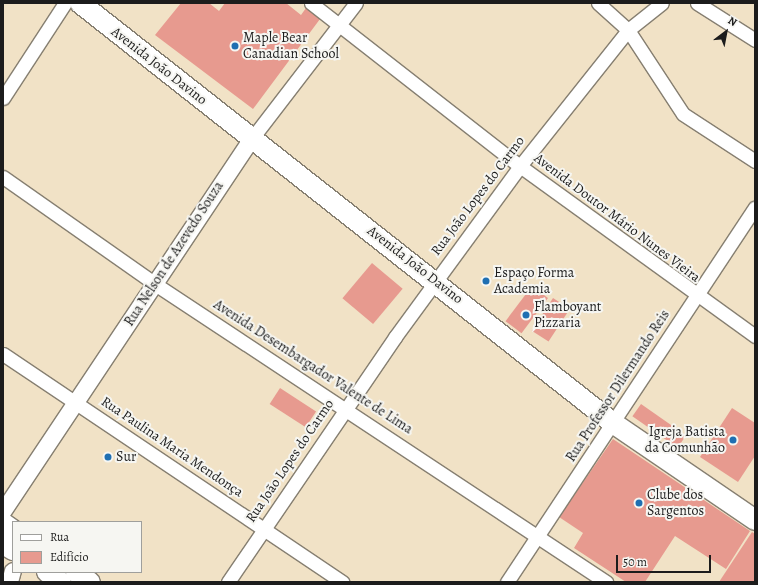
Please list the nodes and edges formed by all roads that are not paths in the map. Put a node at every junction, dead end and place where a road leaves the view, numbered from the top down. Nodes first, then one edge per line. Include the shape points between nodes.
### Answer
1 (65, 3) edge
2 (80, 3) edge
3 (311, 3) edge
4 (356, 3) edge
5 (598, 3) edge
6 (662, 3) edge
7 (697, 3) edge
8 (338, 25) junction
9 (628, 30) junction
10 (755, 40) edge
11 (3, 98) edge
12 (253, 137) junction
13 (755, 161) edge
14 (520, 166) junction
15 (3, 177) edge
16 (755, 208) edge
17 (434, 281) junction
18 (155, 284) junction
19 (695, 296) junction
20 (755, 336) edge
21 (3, 354) edge
22 (77, 403) junction
23 (346, 407) junction
24 (613, 423) junction
25 (3, 512) edge
26 (755, 520) edge
27 (3, 524) edge
28 (264, 528) junction
29 (12, 529) edge
30 (537, 537) junction
31 (3, 544) edge
32 (12, 544) edge
33 (12, 549) edge
34 (48, 573) edge
35 (77, 573) edge
36 (62, 582) edge
37 (90, 582) edge
38 (228, 582) edge
39 (342, 582) edge
40 (507, 582) edge
41 (606, 582) edge

1 - 11 street
2 - 12 main road, Avenida João Davino
3 - 8 street, Avenida Doutor Mário Nunes Vieira
4 - 8 street, Rua Nelson de Azevedo Souza
5 - 9 street
6 - 9 street, Rua João Lopes do Carmo
7 - 10 street
8 - 12 street, Rua Nelson de Azevedo Souza
8 - 14 street, Avenida Doutor Mário Nunes Vieira
9 - 13 street via 683,114
9 - 14 street, Rua João Lopes do Carmo
12 - 17 main road, Avenida João Davino
12 - 18 street, Rua Nelson de Azevedo Souza
14 - 17 street, Rua João Lopes do Carmo
14 - 19 street, Avenida Doutor Mário Nunes Vieira
15 - 18 street, Avenida Desembargador Valente de Lima
16 - 19 street, Rua Professor Dilermando Reis
17 - 23 street, Rua João Lopes do Carmo
17 - 24 main road, Avenida João Davino
18 - 22 street, Rua Nelson de Azevedo Souza
18 - 23 street, Avenida Desembargador Valente de Lima
19 - 20 street, Avenida Doutor Mário Nunes Vieira
19 - 24 street, Rua Professor Dilermando Reis
21 - 22 street, Rua Paulina Maria Mendonça
22 - 25 street, Rua Nelson de Azevedo Souza
22 - 28 street, Rua Paulina Maria Mendonça
23 - 28 street, Rua João Lopes do Carmo
23 - 30 street, Avenida Desembargador Valente de Lima
24 - 26 main road, Avenida João Davino
24 - 30 street, Rua Professor Dilermando Reis
27 - 29 main road
27 - 32 street
28 - 38 street, Rua João Lopes do Carmo
28 - 39 street, Rua Paulina Maria Mendonça
30 - 40 street, Rua Professor Dilermando Reis
30 - 41 street, Avenida Desembargador Valente de Lima
31 - 33 main road
34 - 36 main road
35 - 37 main road

